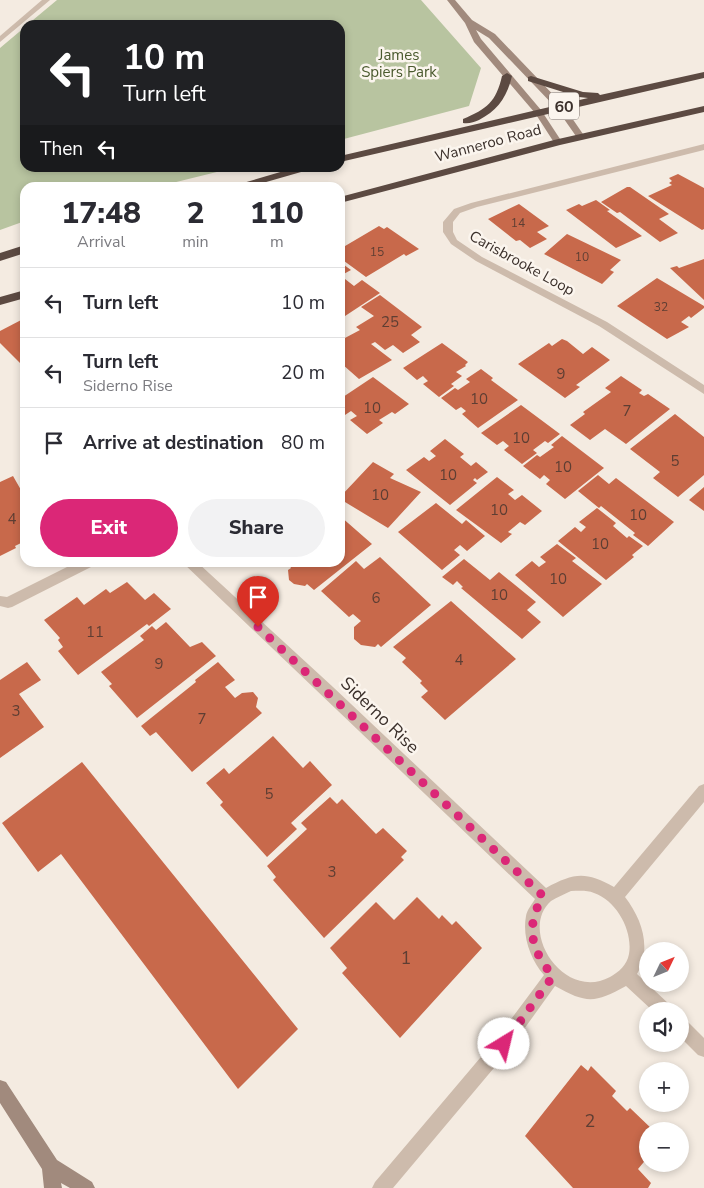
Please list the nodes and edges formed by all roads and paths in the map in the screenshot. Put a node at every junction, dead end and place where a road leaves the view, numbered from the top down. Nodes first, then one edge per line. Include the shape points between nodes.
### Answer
1 (46, 0) edge
2 (451, 0) edge
3 (24, 20) edge
4 (469, 22) junction
5 (20, 24) edge
6 (0, 31) edge
7 (9, 34) junction
8 (0, 40) edge
9 (704, 75) edge
10 (508, 76) junction
11 (531, 79) junction
12 (621, 94) junction
13 (560, 107) junction
14 (704, 109) edge
15 (538, 112) junction
16 (581, 137) junction
17 (424, 138) junction
18 (558, 142) junction
19 (704, 147) edge
20 (345, 158) edge
21 (289, 172) edge
22 (253, 182) edge
23 (345, 199) edge
24 (20, 251) edge
25 (0, 257) edge
26 (20, 295) edge
27 (0, 301) edge
28 (701, 384) edge
29 (79, 567) edge
30 (192, 567) edge
31 (0, 601) edge
32 (704, 791) edge
33 (543, 896) junction
34 (615, 897) junction
35 (553, 976) junction
36 (627, 976) junction
37 (654, 1002) edge
38 (689, 1035) edge
39 (704, 1049) edge
40 (0, 1088) edge
41 (51, 1166) junction
42 (53, 1188) edge
43 (86, 1188) edge
44 (381, 1188) edge

1 - 3 street
2 - 4 street
4 - 10 street via 477,40
4 - 11 street via 492,36
5 - 7 street
6 - 7 street
7 - 8 street
9 - 12 highway, Wanneroo Road / 60
10 - 15 street
10 - 17 highway via 500,100 490,110
11 - 12 highway via 582,95
11 - 13 street
12 - 13 highway, Wanneroo Road / 60
13 - 15 highway, Wanneroo Road / 60
13 - 16 street
14 - 16 highway, Wanneroo Road / 60
15 - 17 highway, Wanneroo Road / 60
15 - 18 street
16 - 18 highway, Wanneroo Road / 60
17 - 20 highway, Wanneroo Road / 60
18 - 23 highway, Wanneroo Road / 60
19 - 28 street, Carisbrooke Loop via 474,205 457,211 448,222 448,232 454,242 480,259 604,324
21 - 22 highway
24 - 25 highway
26 - 27 highway
29 - 31 street via 8,603
30 - 33 street, Siderno Rise
32 - 34 street
33 - 34 street via 555,887 585,883 601,887
33 - 35 street via 535,910 534,944 541,962
34 - 36 street via 627,910 635,927 637,944
35 - 36 street via 568,986 600,991 615,986
35 - 44 street via 504,1044
36 - 37 street
38 - 39 street
40 - 41 street
41 - 42 street
41 - 43 street

